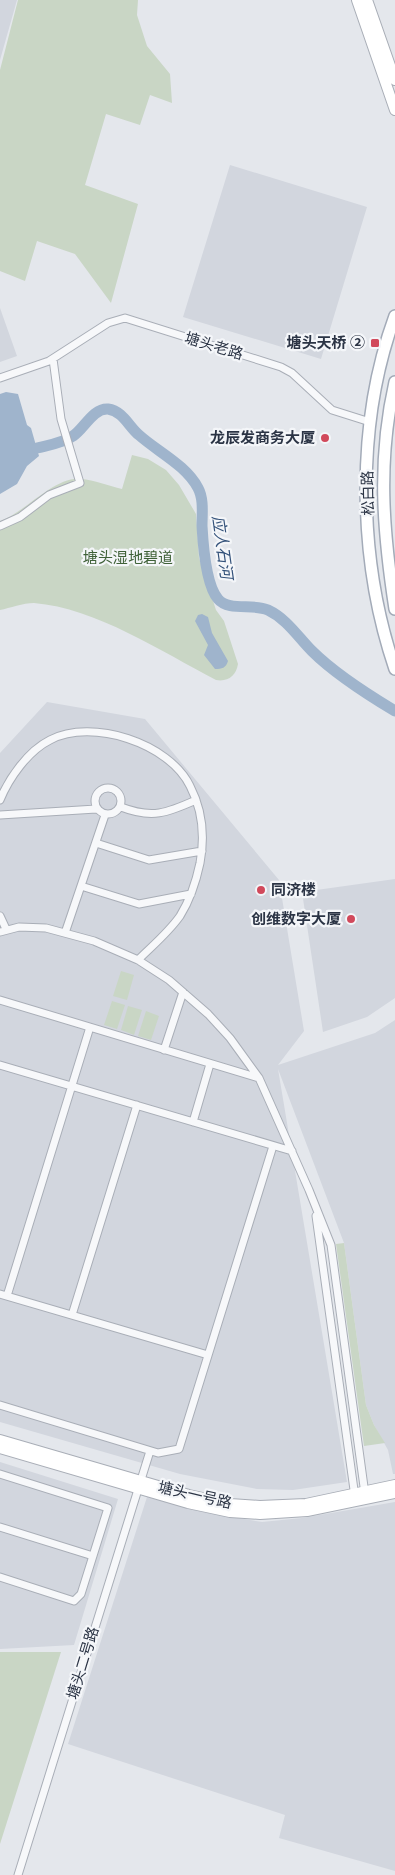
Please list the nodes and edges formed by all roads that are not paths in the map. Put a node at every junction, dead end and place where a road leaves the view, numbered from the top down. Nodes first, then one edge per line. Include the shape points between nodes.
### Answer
1 (357, 0) edge
2 (367, 0) edge
3 (395, 80) edge
4 (395, 110) edge
5 (395, 316) edge
6 (53, 359) junction
7 (0, 378) edge
8 (395, 382) edge
9 (370, 422) junction
10 (0, 526) edge
11 (395, 609) edge
12 (395, 670) edge
13 (0, 800) edge
14 (196, 800) junction
15 (121, 806) junction
16 (96, 809) junction
17 (0, 815) edge
18 (105, 815) junction
19 (96, 843) junction
20 (202, 851) junction
21 (81, 886) junction
22 (191, 894) junction
23 (0, 916) edge
24 (3, 931) edge
25 (65, 933) junction
26 (138, 960) junction
27 (183, 992) junction
28 (0, 1000) edge
29 (90, 1027) junction
30 (164, 1050) junction
31 (210, 1064) junction
32 (0, 1065) edge
33 (259, 1078) junction
34 (72, 1086) junction
35 (136, 1105) junction
36 (193, 1122) junction
37 (273, 1146) junction
38 (292, 1151) junction
39 (314, 1203) junction
40 (4, 1295) edge
41 (72, 1315) junction
42 (208, 1356) junction
43 (0, 1405) edge
44 (0, 1440) edge
45 (0, 1448) edge
46 (150, 1451) junction
47 (0, 1474) edge
48 (141, 1485) junction
49 (395, 1485) edge
50 (395, 1493) edge
51 (360, 1496) junction
52 (0, 1526) edge
53 (93, 1556) junction
54 (0, 1577) edge
55 (18, 1875) edge

1 - 4 street
2 - 3 street
5 - 9 main road, 松白路 via 376,381
6 - 7 street, 塘头老路
6 - 9 street, 塘头老路 via 108,323 125,318 286,369 332,410
6 - 10 street via 61,419 80,483 49,495 20,517
8 - 11 main road, 松白路 via 386,437 383,500
9 - 12 main road, 松白路 via 368,505 371,566 383,635
13 - 14 street via 14,775 48,740 69,733 94,732 122,737 159,754 185,778
14 - 15 street via 160,814 142,814
14 - 20 street via 202,823
15 - 16 street via 119,793 109,788 95,797
15 - 18 street via 116,813
16 - 17 street
16 - 18 street
18 - 19 street
19 - 20 street via 149,860
19 - 21 street
20 - 22 street
21 - 22 street via 139,904
21 - 25 street
22 - 26 street via 175,923
23 - 24 street
24 - 25 street via 32,927
25 - 26 street via 109,946
26 - 27 street
27 - 30 street
27 - 33 street via 219,1026
28 - 29 street
29 - 30 street
29 - 34 street
30 - 31 street
31 - 33 street
31 - 36 street
32 - 34 street
33 - 38 street
34 - 35 street
34 - 40 street
35 - 36 street
35 - 41 street
36 - 37 street
37 - 38 street
37 - 42 street
38 - 39 street
39 - 51 street
39 - 51 street via 331,1245
40 - 41 street
41 - 42 street
42 - 46 street via 179,1448 158,1453
43 - 46 street
44 - 48 street, 塘头一号路
45 - 48 street, 塘头一号路
46 - 48 street, 塘头二号路
47 - 53 street via 108,1508
48 - 51 street, 塘头一号路 via 214,1509 245,1513 293,1512
48 - 55 street, 塘头二号路
49 - 51 street, 塘头一号路
50 - 51 street, 塘头一号路
52 - 53 street
53 - 54 street via 81,1594 74,1601

